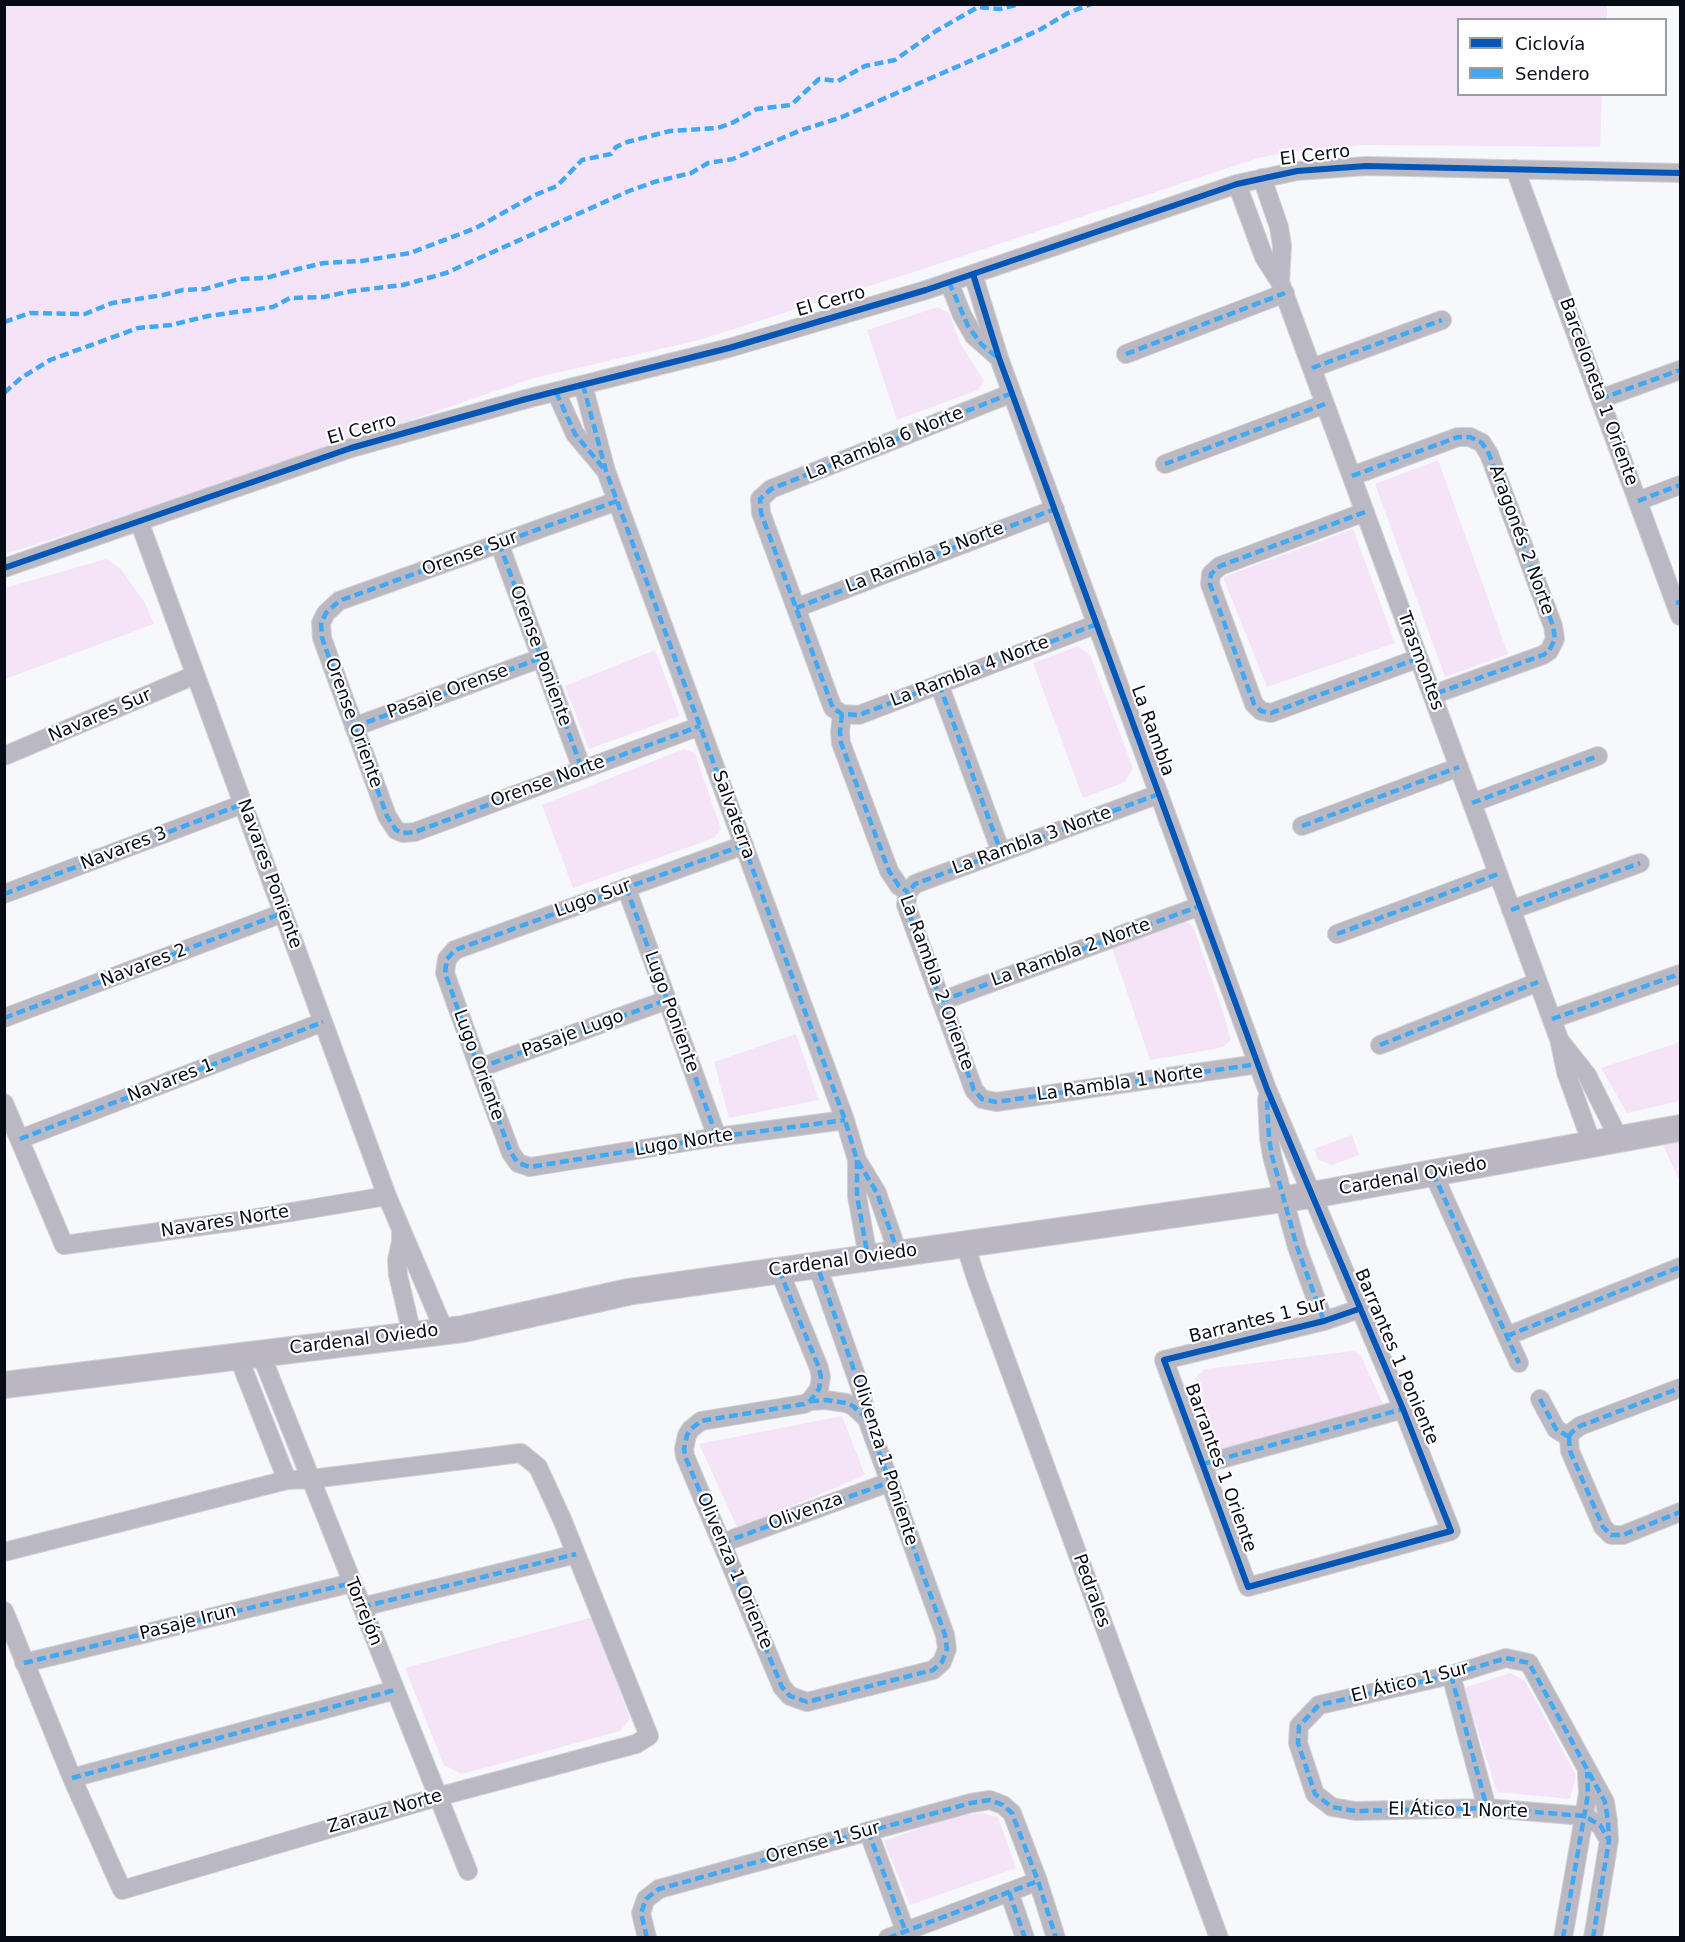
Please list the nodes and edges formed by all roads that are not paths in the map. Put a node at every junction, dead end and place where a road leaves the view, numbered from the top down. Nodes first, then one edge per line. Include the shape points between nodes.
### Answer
1 (1515, 169) junction
2 (1680, 173) edge
3 (1262, 178) junction
4 (1237, 184) junction
5 (973, 274) junction
6 (949, 282) junction
7 (1282, 288) junction
8 (1442, 320) dead end
9 (1126, 354) dead end
10 (999, 358) junction
11 (1312, 368) junction
12 (1680, 370) edge
13 (583, 385) junction
14 (556, 392) junction
15 (1012, 393) junction
16 (1600, 399) junction
17 (1325, 404) junction
18 (1165, 464) dead end
19 (606, 471) junction
20 (1352, 476) junction
21 (1680, 486) edge
22 (617, 501) junction
23 (1638, 501) junction
24 (1055, 509) junction
25 (1365, 512) junction
26 (139, 521) junction
27 (499, 543) junction
28 (4, 568) edge
29 (1679, 607) edge
30 (796, 608) junction
31 (326, 613) joint
32 (1097, 624) junction
33 (541, 658) junction
34 (1419, 658) junction
35 (195, 675) junction
36 (939, 684) junction
37 (1432, 695) junction
38 (842, 714) junction
39 (700, 726) junction
40 (354, 727) junction
41 (4, 756) edge
42 (1598, 756) dead end
43 (1459, 767) junction
44 (582, 770) junction
45 (1159, 794) junction
46 (1472, 803) junction
47 (243, 804) junction
48 (1302, 826) dead end
49 (396, 830) joint
50 (744, 845) junction
51 (1001, 852) junction
52 (1640, 863) dead end
53 (1498, 873) junction
54 (626, 888) junction
55 (908, 892) junction
56 (4, 894) edge
57 (1200, 906) junction
58 (1511, 910) junction
59 (283, 914) junction
60 (1337, 934) dead end
61 (447, 959) joint
62 (1680, 974) edge
63 (1538, 982) junction
64 (667, 1000) junction
65 (941, 1000) junction
66 (4, 1018) edge
67 (1552, 1019) junction
68 (323, 1022) junction
69 (1559, 1039) junction
70 (1380, 1045) dead end
71 (1258, 1064) junction
72 (479, 1068) junction
73 (1267, 1089) junction
74 (982, 1099) joint
75 (4, 1103) edge
76 (845, 1120) junction
77 (1680, 1128) edge
78 (717, 1137) junction
79 (20, 1139) junction
80 (1619, 1139) junction
81 (1592, 1144) junction
82 (857, 1160) junction
83 (524, 1166) joint
84 (1433, 1173) junction
85 (1312, 1195) junction
86 (387, 1196) junction
87 (1284, 1199) junction
88 (401, 1226) junction
89 (965, 1244) junction
90 (898, 1253) junction
91 (868, 1257) junction
92 (818, 1265) junction
93 (1680, 1267) edge
94 (779, 1270) junction
95 (1359, 1309) junction
96 (1324, 1321) junction
97 (444, 1330) junction
98 (412, 1334) junction
99 (1507, 1336) junction
100 (249, 1354) junction
101 (1164, 1360) joint
102 (1519, 1363) dead end
103 (4, 1385) edge
104 (1680, 1388) edge
105 (1540, 1399) dead end
106 (810, 1401) junction
107 (1403, 1409) junction
108 (867, 1419) junction
109 (1569, 1437) junction
110 (1203, 1464) junction
111 (311, 1479) junction
112 (287, 1480) junction
113 (890, 1482) junction
114 (1680, 1512) edge
115 (722, 1543) junction
116 (4, 1552) edge
117 (576, 1554) junction
118 (352, 1583) junction
119 (1248, 1587) joint
120 (362, 1607) junction
121 (4, 1611) edge
122 (24, 1663) junction
123 (1451, 1675) junction
124 (395, 1690) junction
125 (798, 1700) joint
126 (1587, 1767) junction
127 (72, 1778) junction
128 (437, 1797) junction
129 (1332, 1807) joint
130 (1487, 1808) junction
131 (1584, 1816) junction
132 (868, 1831) junction
133 (1609, 1839) junction
134 (468, 1871) dead end
135 (1038, 1881) junction
136 (1009, 1892) junction
137 (905, 1930) junction
138 (647, 1938) edge
139 (888, 1938) edge
140 (1025, 1938) edge
141 (1056, 1938) edge
142 (1219, 1938) edge
143 (1563, 1938) edge
144 (1593, 1938) edge

1 - 2 street, El Cerro
1 - 3 street, El Cerro via 1366,166
1 - 16 street, Barceloneta 1 Oriente
3 - 4 street, El Cerro
3 - 7 street, Trasmontes via 1279,227
4 - 5 street, El Cerro
4 - 7 street, Trasmontes via 1264,256
5 - 6 street, El Cerro
5 - 10 street, La Rambla
6 - 10 street, La Rambla via 971,331
6 - 13 street, El Cerro via 729,348
7 - 9 street
7 - 11 street, Trasmontes
8 - 11 street
10 - 15 street, La Rambla
11 - 17 street, Trasmontes
12 - 16 street
13 - 14 street, El Cerro
13 - 19 street, Salvaterra
14 - 19 street, Salvaterra via 575,434
14 - 26 street, El Cerro via 351,448
15 - 24 street, La Rambla
15 - 30 street, La Rambla 6 Norte via 763,495 759,509
16 - 23 street, Barceloneta 1 Oriente
17 - 18 street
17 - 20 street, Trasmontes
19 - 22 street, Salvaterra
20 - 25 street, Trasmontes
20 - 37 street, Aragonés 2 Norte via 1458,437 1482,443 1555,632 1549,651 1537,658
21 - 23 street
22 - 27 street, Orense Sur
22 - 39 street, Salvaterra
23 - 29 street, Barceloneta 1 Oriente
24 - 30 street, La Rambla 5 Norte
24 - 32 street, La Rambla
25 - 34 street, Trasmontes
25 - 34 street via 1221,566 1211,574 1210,584 1254,704 1271,713
26 - 28 street, El Cerro
26 - 35 street, Navares Poniente
27 - 31 street, Orense Sur via 339,601
27 - 33 street, Orense Poniente
30 - 38 street via 833,708
31 - 40 street, Orense Oriente via 321,638
32 - 36 street, La Rambla 4 Norte
32 - 45 street, La Rambla
33 - 40 street, Pasaje Orense
33 - 44 street, Orense Poniente
34 - 37 street, Trasmontes
35 - 41 street, Navares Sur
35 - 47 street, Navares Poniente
36 - 38 street, La Rambla 4 Norte via 859,715
36 - 51 street
37 - 43 street, Trasmontes
38 - 55 street, La Rambla 2 Oriente via 840,732 845,754 889,871
39 - 44 street, Orense Norte
39 - 50 street, Salvaterra
40 - 49 street, Orense Oriente via 387,816
42 - 46 street
43 - 46 street, Trasmontes
43 - 48 street
44 - 49 street, Orense Norte via 415,832
45 - 51 street, La Rambla 3 Norte
45 - 57 street, La Rambla
46 - 53 street, Trasmontes
47 - 56 street, Navares 3
47 - 59 street, Navares Poniente
50 - 54 street, Lugo Sur
50 - 76 street, Salvaterra
51 - 55 street, La Rambla 3 Norte via 915,884
52 - 58 street
53 - 58 street, Trasmontes
53 - 60 street
54 - 61 street, Lugo Sur via 460,947
54 - 64 street, Lugo Poniente
55 - 65 street, La Rambla 2 Oriente via 906,905
57 - 65 street, La Rambla 2 Norte
57 - 71 street, La Rambla
58 - 63 street, Trasmontes
59 - 66 street, Navares 2
59 - 68 street, Navares Poniente
61 - 72 street, Lugo Oriente via 447,980
62 - 67 street
63 - 67 street, Trasmontes
63 - 70 street
64 - 72 street, Pasaje Lugo
64 - 78 street, Lugo Poniente
65 - 74 street, La Rambla 2 Oriente via 974,1090
67 - 69 street, Trasmontes
68 - 79 street, Navares 1
68 - 86 street, Navares Poniente
69 - 80 street, Trasmontes via 1587,1075
69 - 81 street, Trasmontes via 1566,1072
71 - 73 street, La Rambla
71 - 74 street, La Rambla 1 Norte via 996,1102
72 - 83 street, Lugo Oriente via 511,1153
73 - 85 street, La Rambla
73 - 87 street, La Rambla via 1269,1138
75 - 79 street
76 - 78 street, Lugo Norte
76 - 82 street, Salvaterra
77 - 80 street, Cardenal Oviedo
78 - 83 street, Lugo Norte
79 - 86 street, Navares Norte via 64,1245
80 - 81 street, Cardenal Oviedo
81 - 84 street, Cardenal Oviedo
82 - 90 street, Salvaterra via 876,1193
82 - 91 street, Salvaterra via 857,1196
84 - 85 street, Cardenal Oviedo
84 - 99 street
85 - 87 street, Cardenal Oviedo
85 - 95 street, Barrantes 1 Poniente
86 - 88 street, Navares Poniente
87 - 89 street, Cardenal Oviedo
87 - 96 street
88 - 97 street, Navares Poniente
88 - 98 street, Navares Poniente via 398,1275
89 - 90 street, Cardenal Oviedo
89 - 142 street, Pedrales
90 - 91 street, Cardenal Oviedo
91 - 92 street, Cardenal Oviedo
92 - 94 street, Cardenal Oviedo
92 - 108 street, Olivenza 1 Poniente via 860,1387
93 - 99 street
94 - 97 street, Cardenal Oviedo via 628,1292
94 - 106 street via 821,1377 819,1389
95 - 96 street, Barrantes 1 Sur
95 - 107 street, Barrantes 1 Poniente
96 - 101 street, Barrantes 1 Sur
97 - 98 street, Cardenal Oviedo
98 - 100 street, Cardenal Oviedo
99 - 102 street
100 - 103 street, Cardenal Oviedo
100 - 111 street, Torrejón
100 - 112 street
101 - 110 street, Barrantes 1 Oriente
104 - 109 street via 1580,1426
105 - 109 street via 1556,1429
106 - 108 street via 846,1403
106 - 115 street, Olivenza 1 Oriente via 794,1407 706,1419 687,1435 685,1456
107 - 110 street
107 - 119 street, Barrantes 1 Poniente via 1450,1531
108 - 113 street, Olivenza 1 Poniente
109 - 114 street via 1570,1451 1611,1535 1623,1535
110 - 119 street, Barrantes 1 Oriente
111 - 112 street
111 - 117 street via 521,1453 538,1467
111 - 118 street, Torrejón
112 - 116 street
113 - 115 street, Olivenza
113 - 125 street, Olivenza 1 Poniente via 945,1635 946,1655 933,1670 812,1701
115 - 125 street, Olivenza 1 Oriente via 782,1687
117 - 120 street
117 - 128 street, Zarauz Norte via 649,1736 636,1744
118 - 120 street, Torrejón
118 - 122 street, Pasaje Irun
120 - 124 street, Torrejón
121 - 122 street
122 - 127 street
123 - 126 street, El Ático 1 Sur via 1506,1658 1529,1663
123 - 129 street, El Ático 1 Sur via 1319,1706 1299,1726 1298,1743 1316,1794
123 - 130 street
124 - 127 street
124 - 128 street, Torrejón
126 - 131 street
126 - 133 street via 1605,1802
127 - 128 street, Zarauz Norte via 122,1890
128 - 134 street, Torrejón
129 - 130 street, El Ático 1 Norte via 1355,1811
130 - 131 street, El Ático 1 Norte
131 - 133 street via 1600,1825
131 - 143 street
132 - 135 street, Orense 1 Sur via 990,1800 1012,1813
132 - 137 street
132 - 138 street, Orense 1 Sur via 659,1889 646,1899 641,1913
133 - 144 street
135 - 136 street
135 - 141 street
136 - 137 street
136 - 140 street
137 - 139 street

